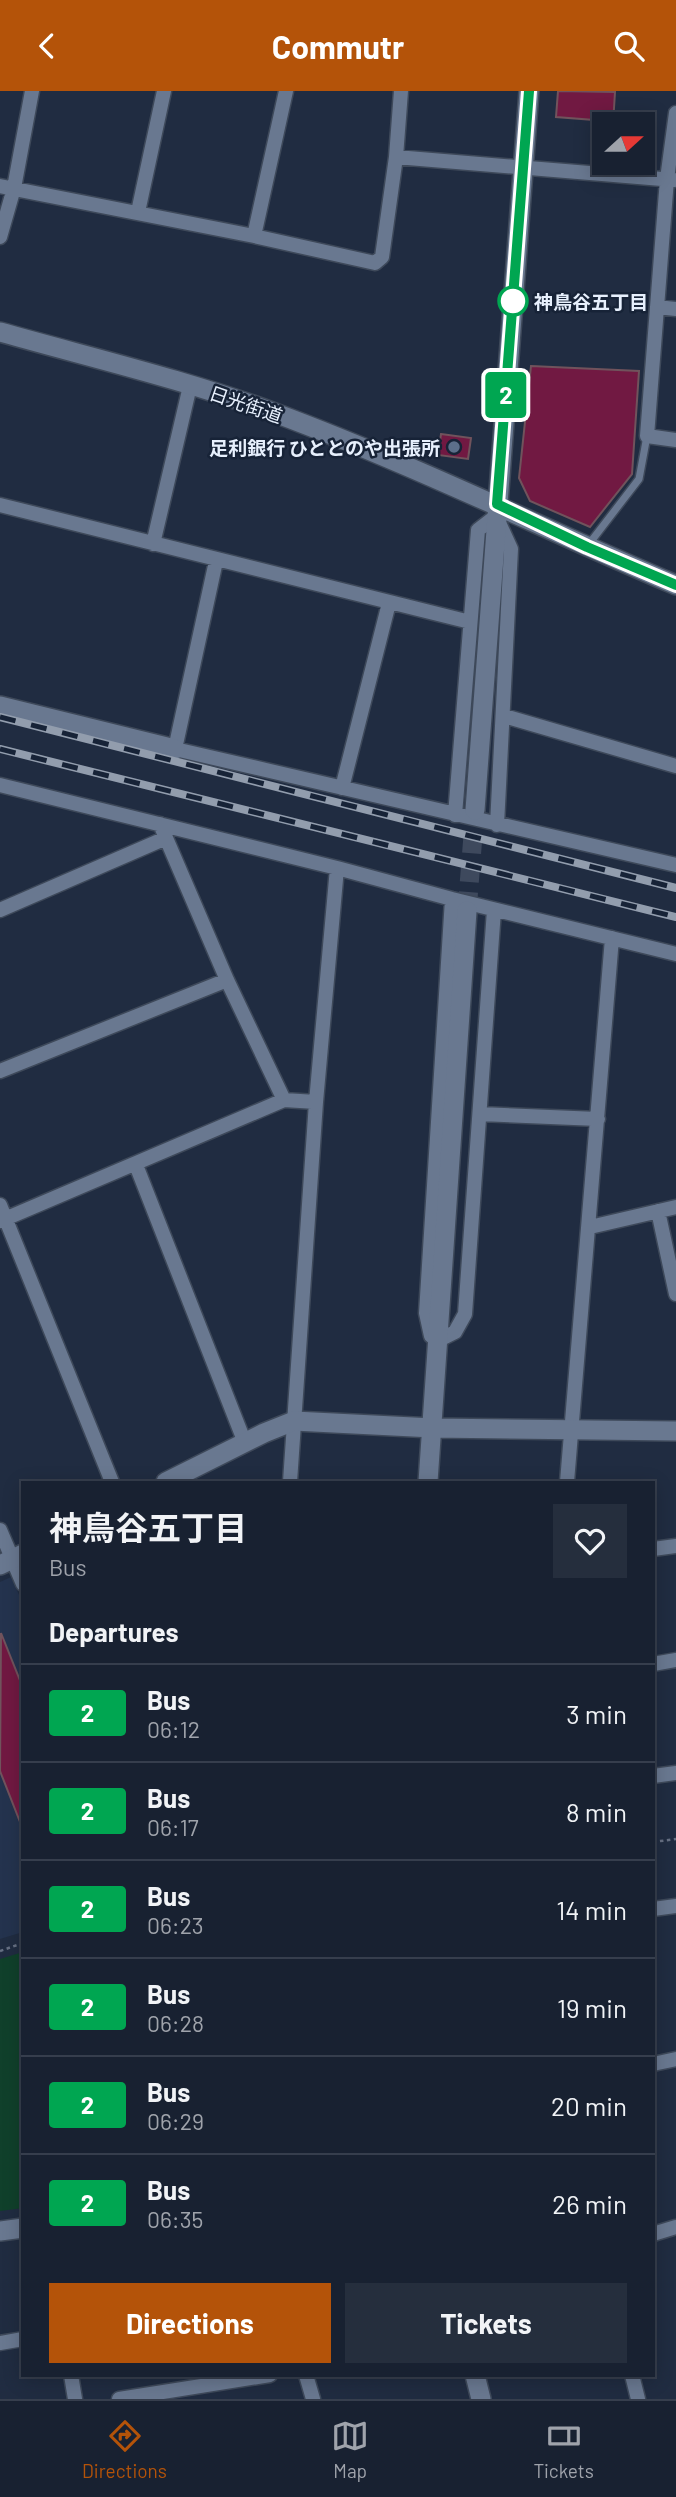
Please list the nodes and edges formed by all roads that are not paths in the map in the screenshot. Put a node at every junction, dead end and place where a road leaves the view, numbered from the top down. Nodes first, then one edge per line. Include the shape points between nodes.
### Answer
1 (32, 91) edge
2 (164, 91) edge
3 (286, 91) edge
4 (401, 91) edge
5 (530, 91) edge
6 (676, 113) edge
7 (396, 157) junction
8 (523, 167) junction
9 (671, 180) edge
10 (7, 187) edge
11 (138, 212) junction
12 (254, 236) junction
13 (0, 237) edge
14 (657, 307) junction
15 (676, 309) edge
16 (0, 332) edge
17 (190, 386) junction
18 (647, 436) junction
19 (676, 440) edge
20 (0, 506) edge
21 (497, 510) junction
22 (153, 544) junction
23 (587, 547) junction
24 (216, 561) junction
25 (676, 585) edge
26 (389, 603) junction
27 (470, 622) junction
28 (0, 706) edge
29 (504, 716) junction
30 (175, 749) junction
31 (676, 766) edge
32 (0, 785) edge
33 (342, 788) junction
34 (475, 810) tunnel mouth
35 (455, 815) junction
36 (160, 824) junction
37 (497, 825) junction
38 (166, 838) junction
39 (676, 865) edge
40 (337, 868) junction
41 (460, 905) junction
42 (0, 910) edge
43 (494, 910) junction
44 (612, 938) junction
45 (676, 954) edge
46 (227, 980) junction
47 (0, 1071) edge
48 (284, 1100) junction
49 (316, 1102) junction
50 (480, 1114) junction
51 (598, 1119) junction
52 (136, 1165) junction
53 (676, 1207) edge
54 (657, 1211) junction
55 (2, 1215) edge
56 (590, 1227) junction
57 (676, 1294) edge
58 (439, 1340) junction
59 (294, 1421) junction
60 (433, 1428) junction
61 (570, 1429) junction
62 (676, 1431) edge
63 (245, 1443) junction
64 (112, 1481) edge
65 (168, 1481) edge
66 (290, 1481) edge
67 (428, 1481) edge
68 (567, 1481) edge
69 (0, 1530) edge
70 (676, 1546) edge
71 (655, 1549) edge
72 (12, 1560) edge
73 (21, 1580) edge
74 (676, 1660) edge
75 (655, 1664) edge
76 (676, 1773) edge
77 (655, 1776) edge
78 (676, 1906) edge
79 (655, 1909) edge
80 (676, 2059) edge
81 (655, 2064) edge
82 (676, 2227) edge
83 (21, 2228) edge
84 (0, 2231) edge
85 (655, 2233) edge
86 (21, 2339) edge
87 (0, 2343) edge
88 (71, 2377) edge
89 (259, 2377) edge
90 (307, 2377) edge
91 (476, 2377) edge
92 (632, 2377) edge
93 (147, 2397) edge
94 (75, 2399) edge
95 (120, 2399) edge
96 (313, 2399) edge
97 (481, 2399) edge
98 (638, 2399) edge

1 - 10 street
2 - 11 street
3 - 12 street
4 - 7 street
5 - 8 street
6 - 9 street
7 - 8 street
7 - 12 street via 382,257 374,263
8 - 9 street
8 - 21 street
9 - 14 street
10 - 11 street
10 - 13 street
11 - 12 street
14 - 15 street
14 - 18 street
16 - 17 street, 日光街道
17 - 21 street, 日光街道 via 277,414
17 - 22 street
18 - 19 street
18 - 23 lane via 639,479
20 - 22 street
21 - 23 street, 日光街道
21 - 27 street via 478,530
21 - 29 street via 511,549
21 - 34 street
22 - 24 street
23 - 25 street, 日光街道
24 - 26 street
24 - 30 street
26 - 27 street
26 - 33 street
27 - 35 street
28 - 30 street
29 - 31 street
29 - 37 street
30 - 33 street
32 - 36 street
33 - 35 street
35 - 37 street
36 - 38 street
36 - 40 street
37 - 39 street
38 - 42 street
38 - 46 street
40 - 41 street
40 - 49 street
41 - 43 street
41 - 58 street
43 - 44 street
43 - 50 street
44 - 45 street
44 - 51 street
46 - 47 street
46 - 48 street
48 - 49 street
48 - 52 street
49 - 59 street
50 - 51 street
50 - 58 street via 465,1314 455,1332
51 - 56 street
52 - 55 street
52 - 63 street
53 - 54 street
54 - 56 street
54 - 57 street
55 - 64 street
56 - 61 street
58 - 60 street
59 - 60 street
59 - 63 street
59 - 66 street
60 - 61 street
60 - 67 street
61 - 62 street
61 - 68 street
63 - 65 street
69 - 72 street
70 - 71 street
72 - 73 street
74 - 75 street
76 - 77 street
78 - 79 street
80 - 81 street
82 - 85 street
83 - 84 street
86 - 87 street
88 - 94 street
89 - 93 street
90 - 96 street
91 - 97 street
92 - 98 street
93 - 95 street

